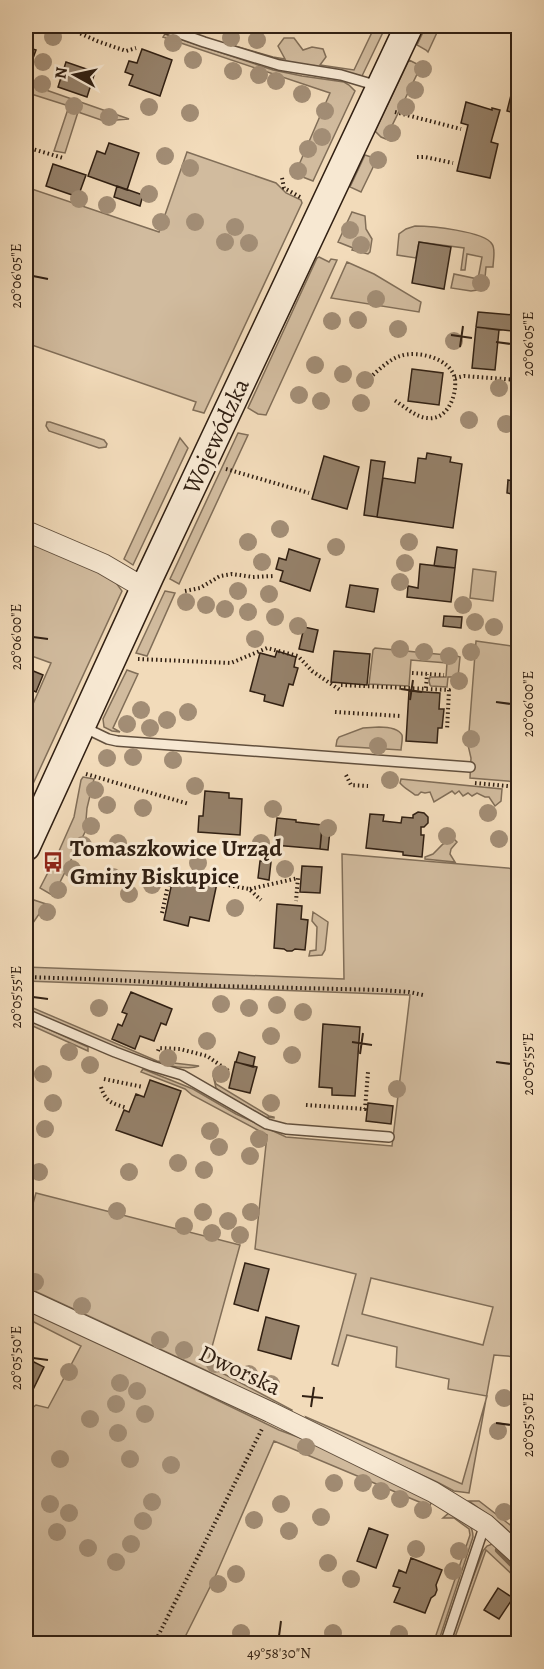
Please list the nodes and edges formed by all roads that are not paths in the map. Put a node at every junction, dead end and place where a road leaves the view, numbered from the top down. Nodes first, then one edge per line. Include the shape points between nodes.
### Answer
1 (159, 26) edge
2 (409, 26) edge
3 (381, 86) junction
4 (26, 531) edge
5 (144, 588) junction
6 (81, 726) junction
7 (470, 767) dead end
8 (26, 847) edge
9 (26, 1014) edge
10 (389, 1137) dead end
11 (26, 1299) edge
12 (485, 1524) junction
13 (519, 1554) edge
14 (445, 1644) edge

1 - 3 lane via 279,65
2 - 3 main road, Wojewódzka
3 - 5 main road, Wojewódzka
4 - 5 street via 103,564
5 - 6 main road, Wojewódzka
6 - 7 lane via 117,741
6 - 8 main road, Wojewódzka
9 - 10 lane via 107,1049 182,1075 267,1124
11 - 12 street, Dworska via 433,1491
12 - 13 street, Dworska
12 - 14 lane

